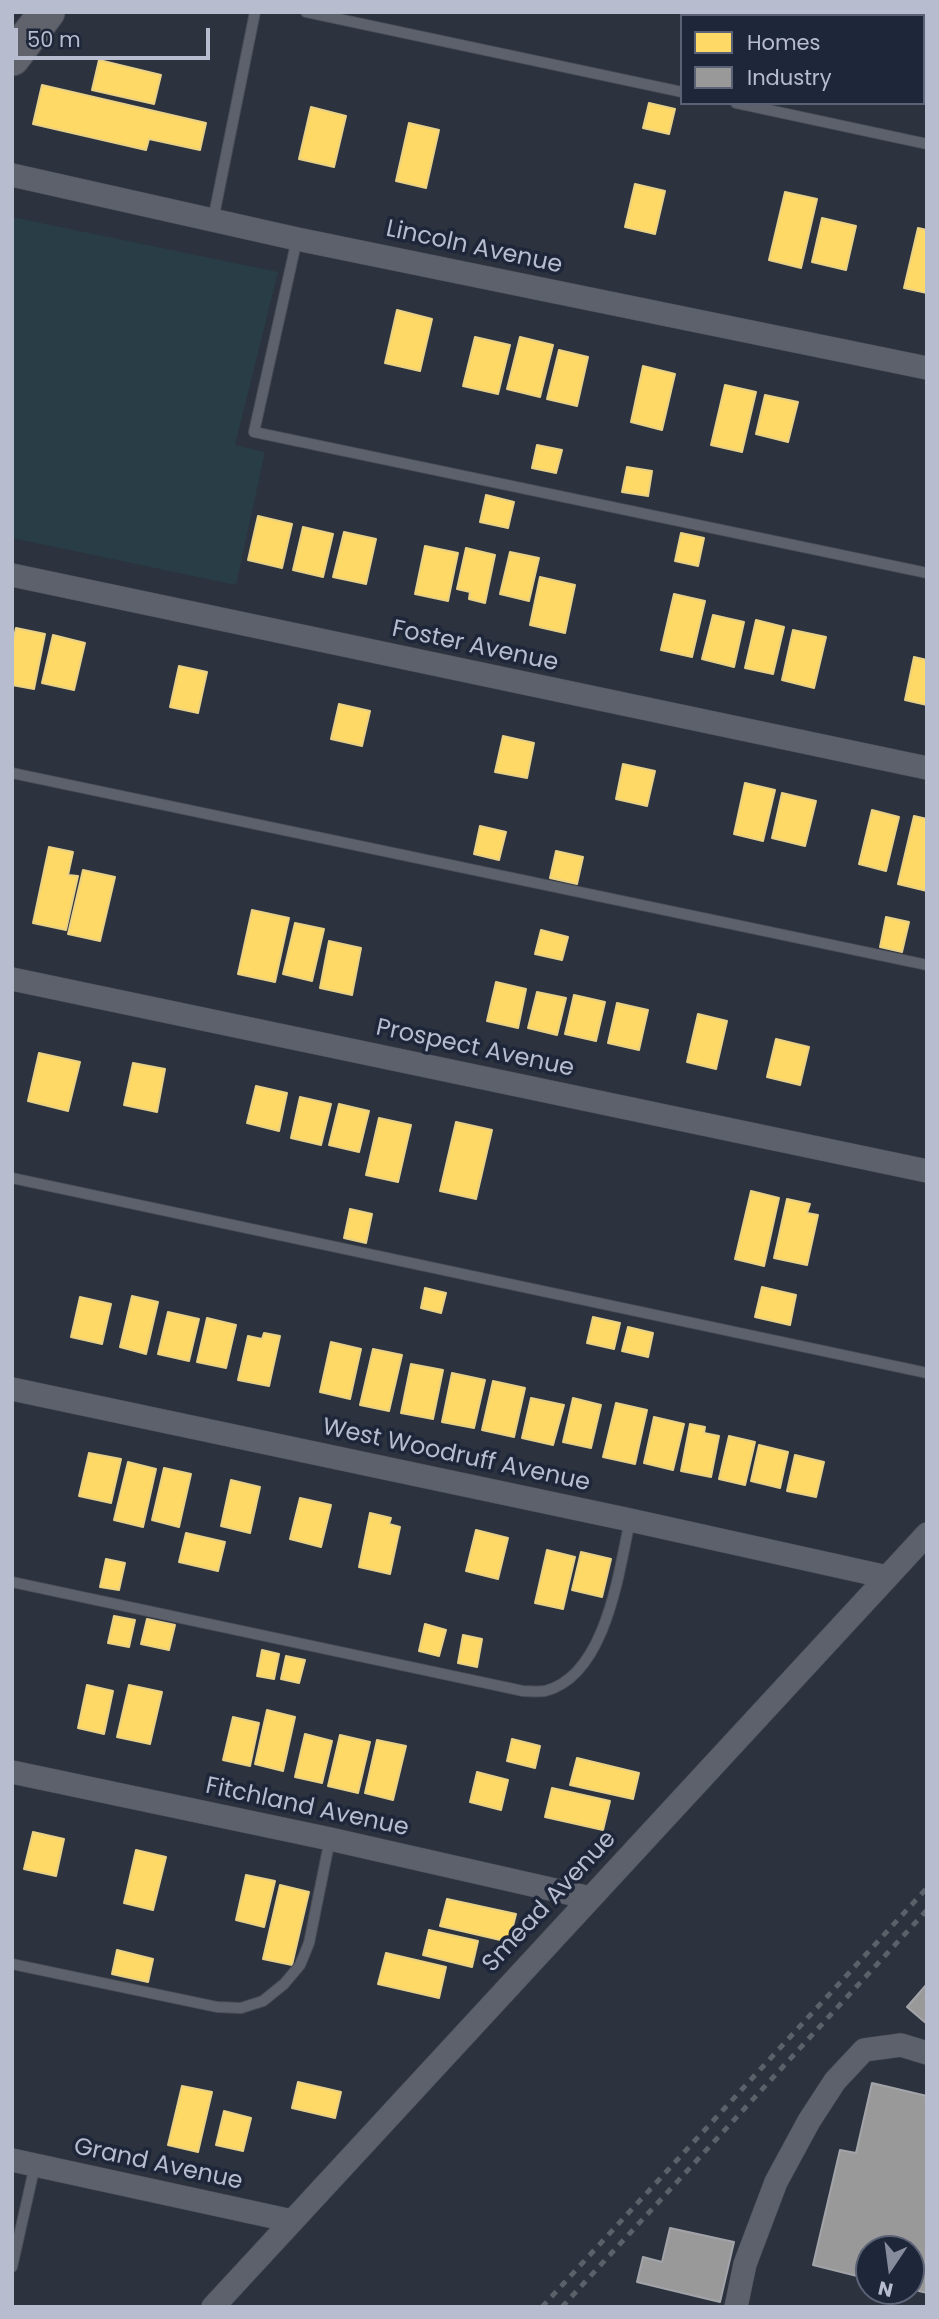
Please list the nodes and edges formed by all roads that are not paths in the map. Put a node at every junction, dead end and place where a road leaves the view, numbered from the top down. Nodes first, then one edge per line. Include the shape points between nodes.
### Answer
1 (47, 12) edge
2 (255, 12) edge
3 (306, 12) edge
4 (12, 58) edge
5 (680, 92) edge
6 (745, 105) edge
7 (927, 144) edge
8 (12, 175) edge
9 (213, 220) junction
10 (297, 239) junction
11 (927, 368) edge
12 (927, 573) edge
13 (12, 575) edge
14 (927, 768) edge
15 (12, 773) edge
16 (927, 965) edge
17 (12, 979) edge
18 (927, 1171) edge
19 (12, 1178) edge
20 (927, 1373) edge
21 (12, 1389) edge
22 (630, 1520) junction
23 (927, 1534) edge
24 (887, 1577) junction
25 (12, 1582) edge
26 (12, 1772) edge
27 (330, 1839) junction
28 (590, 1898) junction
29 (12, 1964) edge
30 (927, 2053) edge
31 (12, 2160) edge
32 (35, 2165) junction
33 (292, 2221) junction
34 (12, 2267) edge
35 (213, 2307) edge
36 (736, 2307) edge

1 - 4 main road
2 - 9 lane
3 - 5 lane
6 - 7 lane
8 - 9 street, Lincoln Avenue
9 - 10 street, Lincoln Avenue
10 - 11 street, Lincoln Avenue
10 - 12 lane via 254,432
13 - 14 street, Foster Avenue
15 - 16 lane
17 - 18 street, Prospect Avenue
19 - 20 lane
21 - 22 street, West Woodruff Avenue
22 - 24 street, West Woodruff Avenue
22 - 25 lane via 611,1609 599,1639 564,1682 544,1691 523,1691
23 - 24 street, Smead Avenue
24 - 28 street, Smead Avenue
26 - 27 street, Fitchland Avenue
27 - 28 street, Fitchland Avenue
27 - 29 lane via 309,1943 300,1965 263,2001 241,2008 217,2007
28 - 33 street, Smead Avenue
30 - 36 street via 901,2045 864,2050 835,2081 776,2182 745,2264
31 - 32 street, Grand Avenue
32 - 33 street, Grand Avenue
32 - 34 lane
33 - 35 street, Smead Avenue

